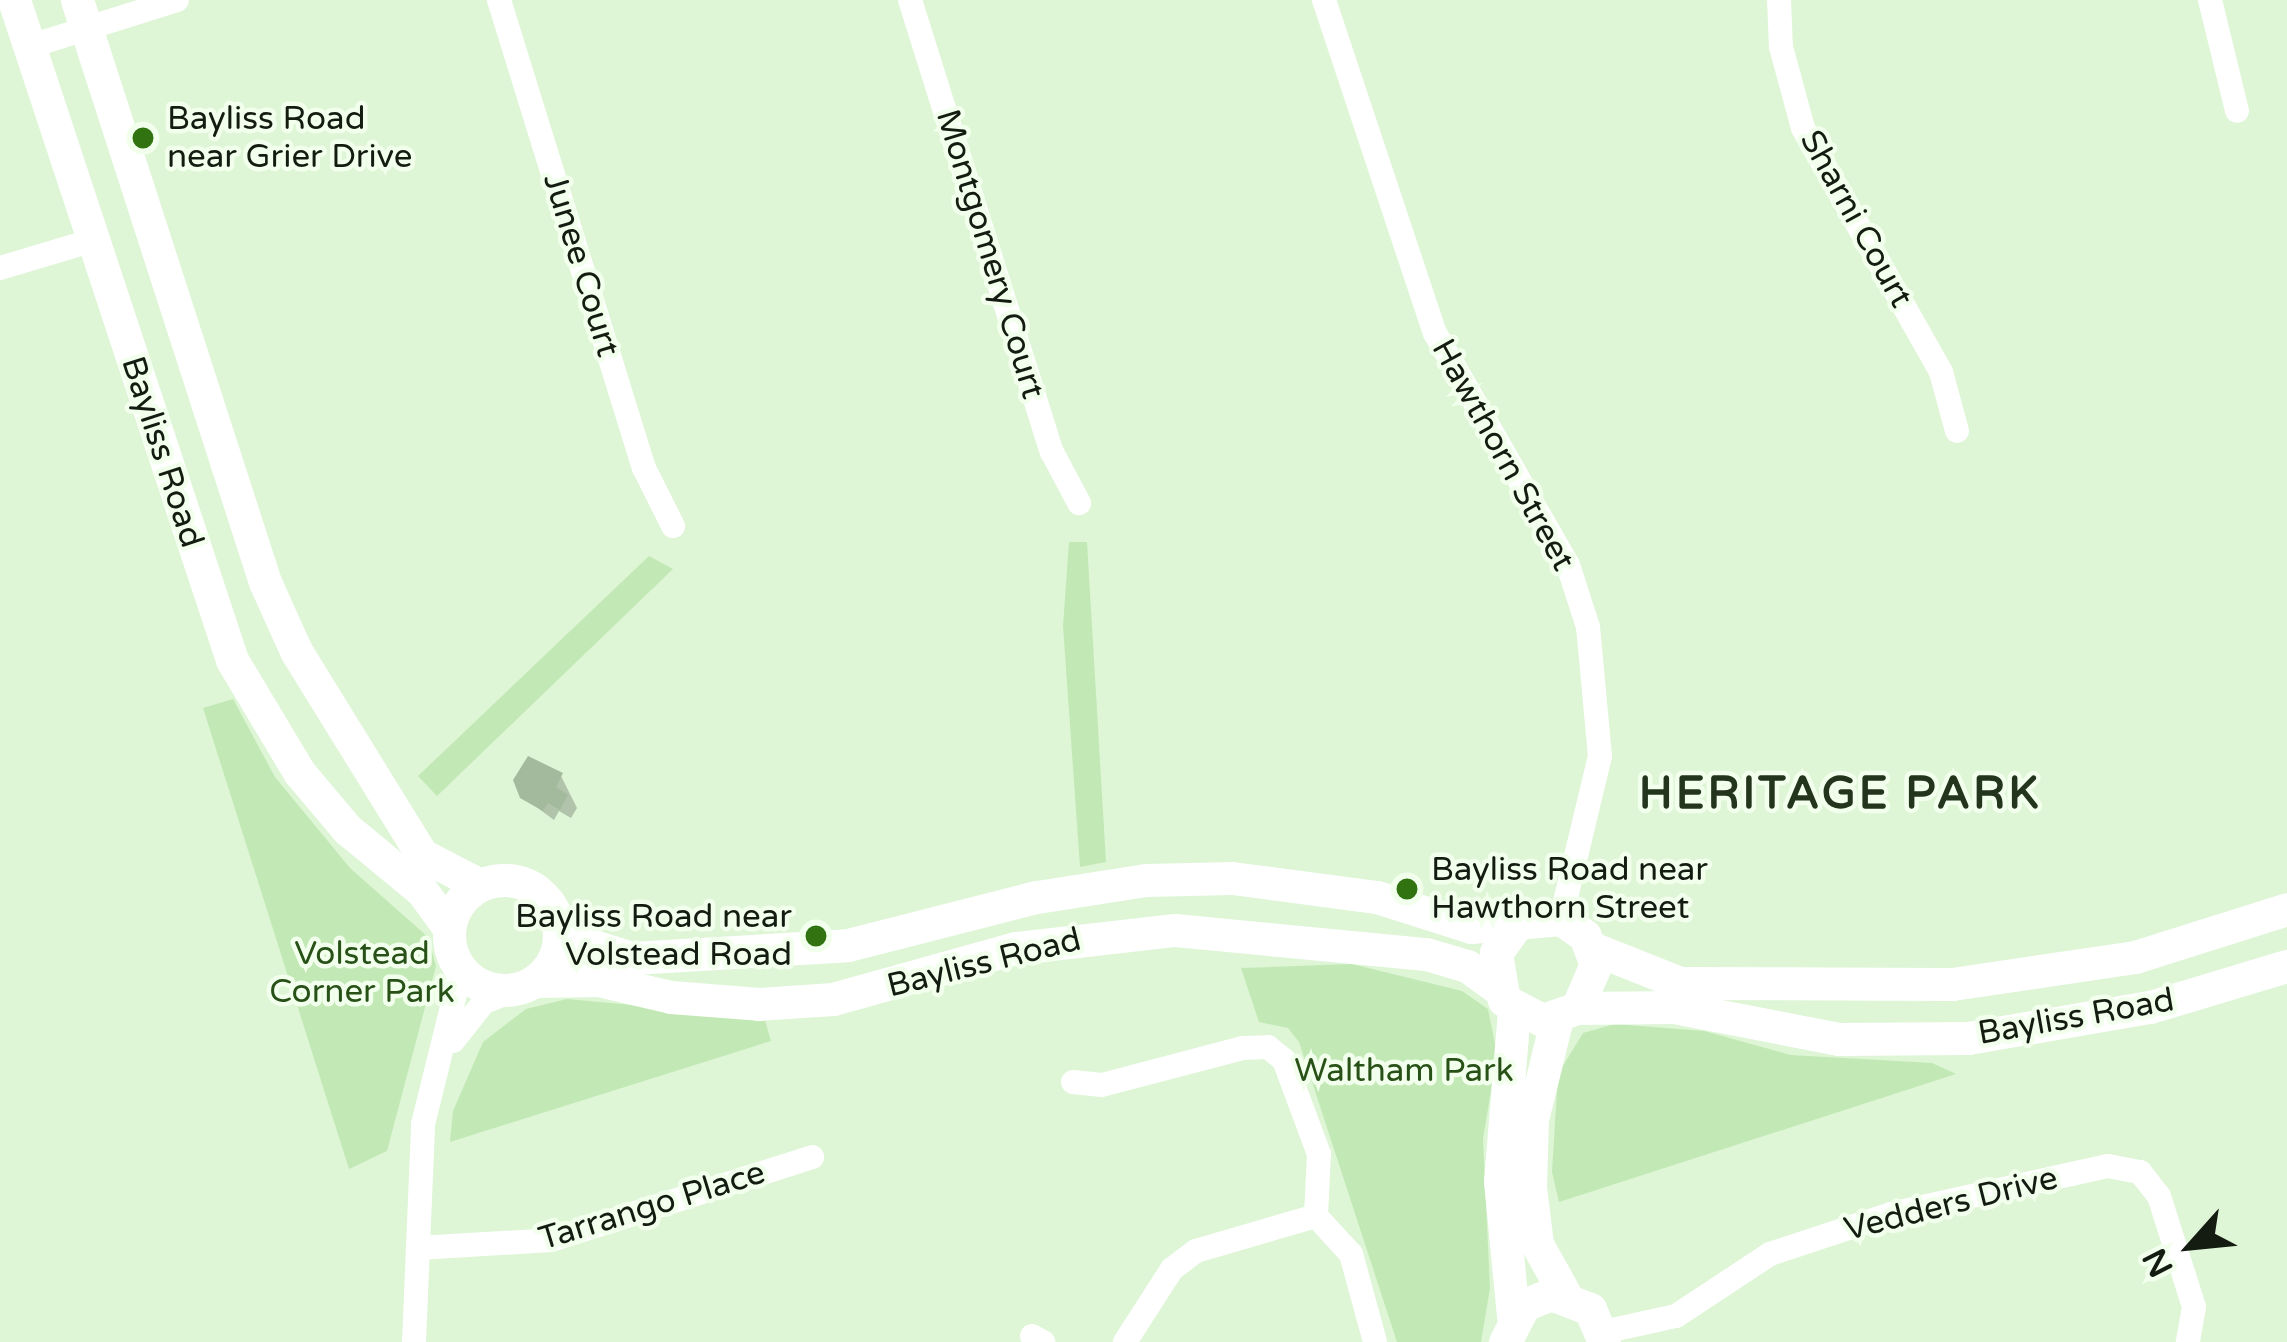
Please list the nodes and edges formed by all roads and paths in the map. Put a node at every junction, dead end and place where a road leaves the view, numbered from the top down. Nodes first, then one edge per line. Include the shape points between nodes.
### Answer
1 (14, 0) edge
2 (177, 0) edge
3 (499, 0) edge
4 (910, 0) edge
5 (1324, 0) edge
6 (1779, 0) edge
7 (2210, 0) edge
8 (82, 15) edge
9 (31, 46) junction
10 (2236, 111) dead end
11 (153, 238) junction
12 (97, 247) junction
13 (0, 268) edge
14 (1957, 431) dead end
15 (1078, 503) dead end
16 (673, 526) dead end
17 (479, 885) junction
18 (2287, 909) edge
19 (1561, 919) junction
20 (1516, 925) junction
21 (448, 928) junction
22 (560, 934) junction
23 (1592, 949) junction
24 (2287, 966) edge
25 (461, 971) junction
26 (525, 985) junction
27 (1505, 999) junction
28 (1567, 1013) junction
29 (447, 1047) junction
30 (1072, 1082) dead end
31 (812, 1157) dead end
32 (1316, 1216) junction
33 (418, 1248) junction
34 (1566, 1296) junction
35 (1509, 1329) edge
36 (1603, 1337) edge
37 (414, 1342) edge
38 (1125, 1342) edge
39 (1375, 1342) edge
40 (2188, 1342) edge

1 - 9 street, Bayliss Road
2 - 8 street
3 - 16 street, Junee Court via 644,467
4 - 15 street, Montgomery Court via 1052,452
5 - 19 street, Hawthorn Street via 1435,333 1568,565 1588,627 1600,756
6 - 14 street, Sharni Court via 1781,47 1803,128 1941,373
7 - 10 street
8 - 9 street
8 - 11 street, Bayliss Road
9 - 12 street, Bayliss Road
11 - 12 street
11 - 17 street, Bayliss Road via 265,582 296,651 422,855
12 - 13 street
12 - 21 street, Bayliss Road via 209,603 249,694 347,830 422,891
17 - 21 street
17 - 22 street, Bayliss Road via 516,880 533,888
18 - 23 street, Bayliss Road via 2135,957 1952,984 1680,983
19 - 20 street, Bayliss Road
19 - 23 street, Bayliss Road
20 - 22 street, Bayliss Road via 1471,927 1377,897 1232,878 1146,880 1037,898 848,945 632,958
20 - 27 street via 1496,953
21 - 25 street, Bayliss Road
22 - 26 street
23 - 28 street via 1594,981
24 - 28 street, Bayliss Road via 2150,1007 1968,1038 1839,1039 1674,1007
25 - 26 street, Bayliss Road via 485,987
25 - 29 street
26 - 27 street, Bayliss Road via 598,980 737,1002 814,1000 921,980 1016,948 1175,930 1426,955 1468,966
26 - 29 street via 484,1002
27 - 28 street, Bayliss Road
27 - 35 street via 1500,1181
28 - 34 street via 1532,1119 1530,1187 1537,1244
29 - 33 street via 422,1124
30 - 32 street via 1102,1085 1268,1047 1284,1060 1319,1154
31 - 33 street, Tarrango Place via 551,1240
32 - 38 street via 1196,1251 1172,1270
32 - 39 street via 1351,1254
33 - 37 street
34 - 35 street via 1537,1298
34 - 36 street via 1590,1309
36 - 40 street, Vedders Drive via 1676,1316 1790,1247 1892,1214 2108,1166 2140,1172 2159,1196 2194,1307

